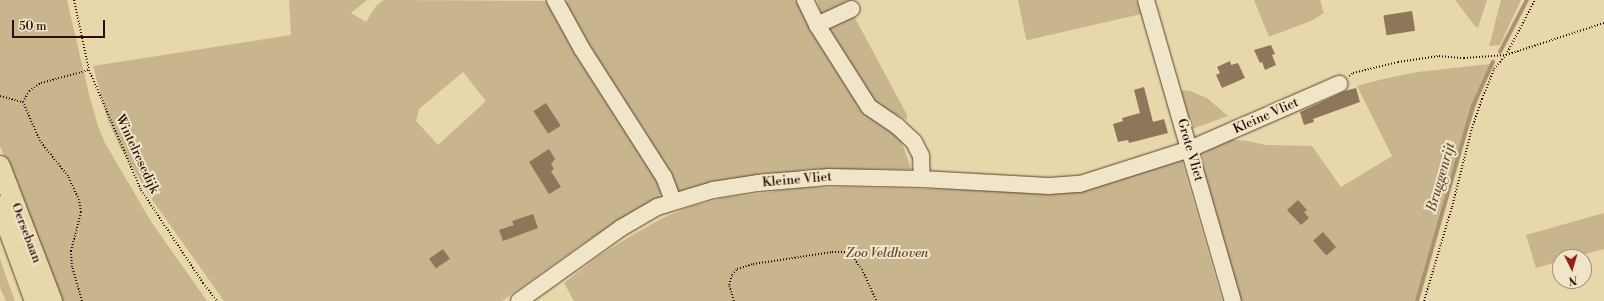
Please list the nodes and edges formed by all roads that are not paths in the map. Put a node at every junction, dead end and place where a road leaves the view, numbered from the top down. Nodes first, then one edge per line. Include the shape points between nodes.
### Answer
1 (555, 0) edge
2 (805, 0) edge
3 (1146, 0) edge
4 (852, 9) dead end
5 (818, 25) junction
6 (1340, 84) road end
7 (1190, 149) junction
8 (0, 166) edge
9 (922, 179) junction
10 (673, 201) junction
11 (0, 206) edge
12 (35, 301) edge
13 (52, 301) edge
14 (519, 301) edge
15 (1233, 301) edge

1 - 10 street via 582,50 664,177
2 - 5 street
3 - 7 street, Grote Vliet
4 - 5 street
5 - 9 street via 869,107 897,126 914,142 921,156
6 - 7 street, Kleine Vliet
7 - 9 street, Kleine Vliet via 1080,184 1049,186
7 - 15 street, Grote Vliet
8 - 13 main road, Oersebaan
9 - 10 street, Kleine Vliet via 829,177 758,183 713,190
10 - 14 street, Kleine Vliet via 620,228
11 - 12 main road, Oersebaan

